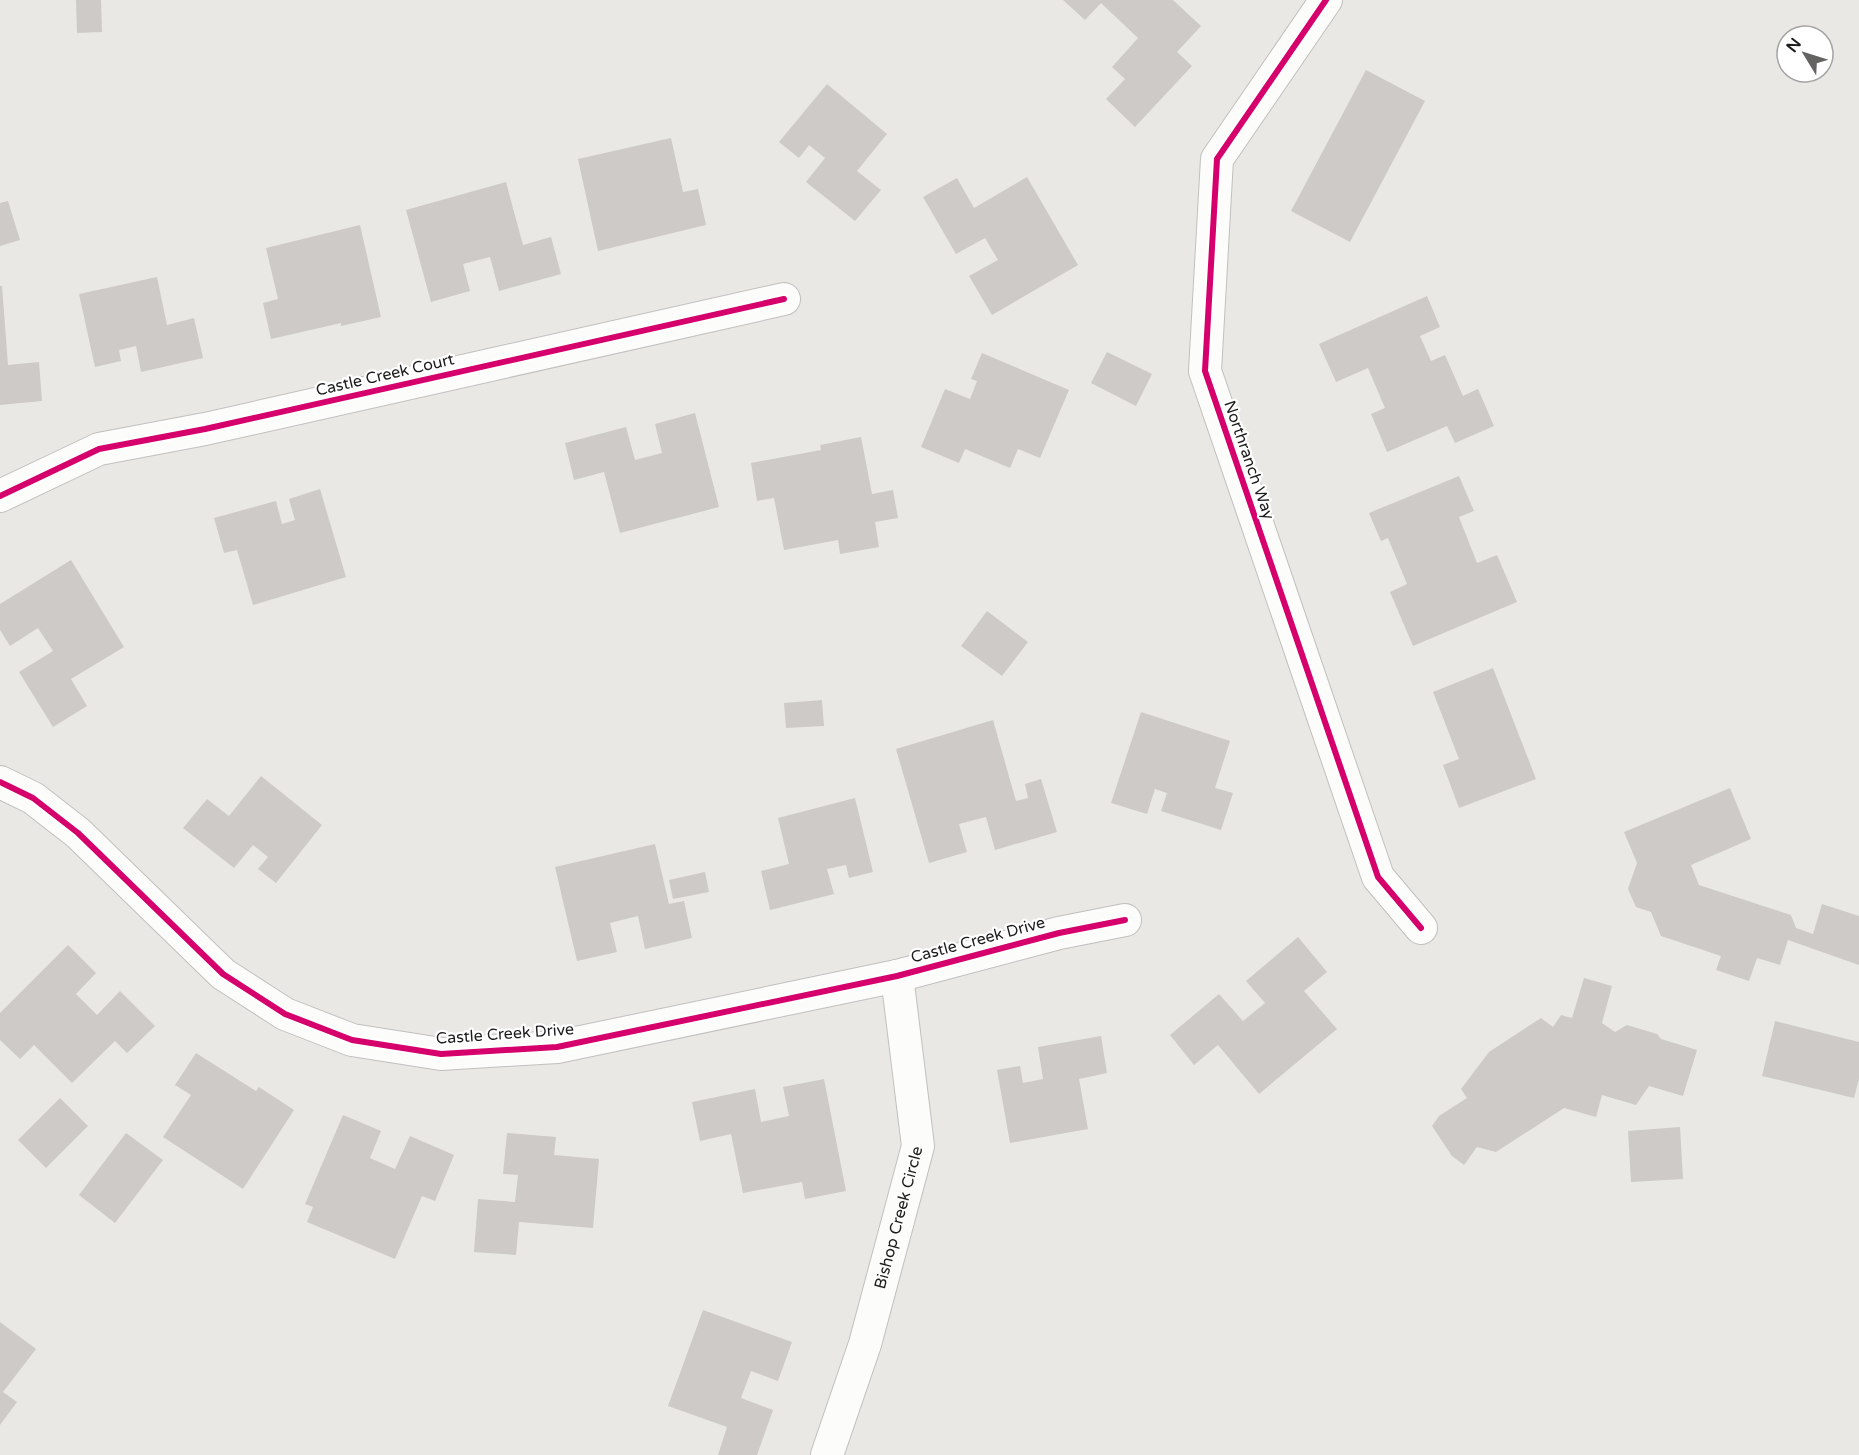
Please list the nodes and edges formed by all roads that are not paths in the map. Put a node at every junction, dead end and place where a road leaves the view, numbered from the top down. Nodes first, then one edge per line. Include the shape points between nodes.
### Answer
1 (1326, 0) edge
2 (784, 300) dead end
3 (0, 496) edge
4 (0, 782) edge
5 (1125, 920) dead end
6 (1421, 928) dead end
7 (897, 976) junction
8 (827, 1455) edge

1 - 6 street, Northranch Way via 1217,159 1204,372 1378,877
2 - 3 street, Castle Creek Court via 99,449
4 - 7 street, Castle Creek Drive via 33,798 78,833 223,974 285,1014 352,1040 441,1054 557,1047
5 - 7 street, Castle Creek Drive via 1059,933
7 - 8 street, Bishop Creek Circle via 918,1146 865,1344

